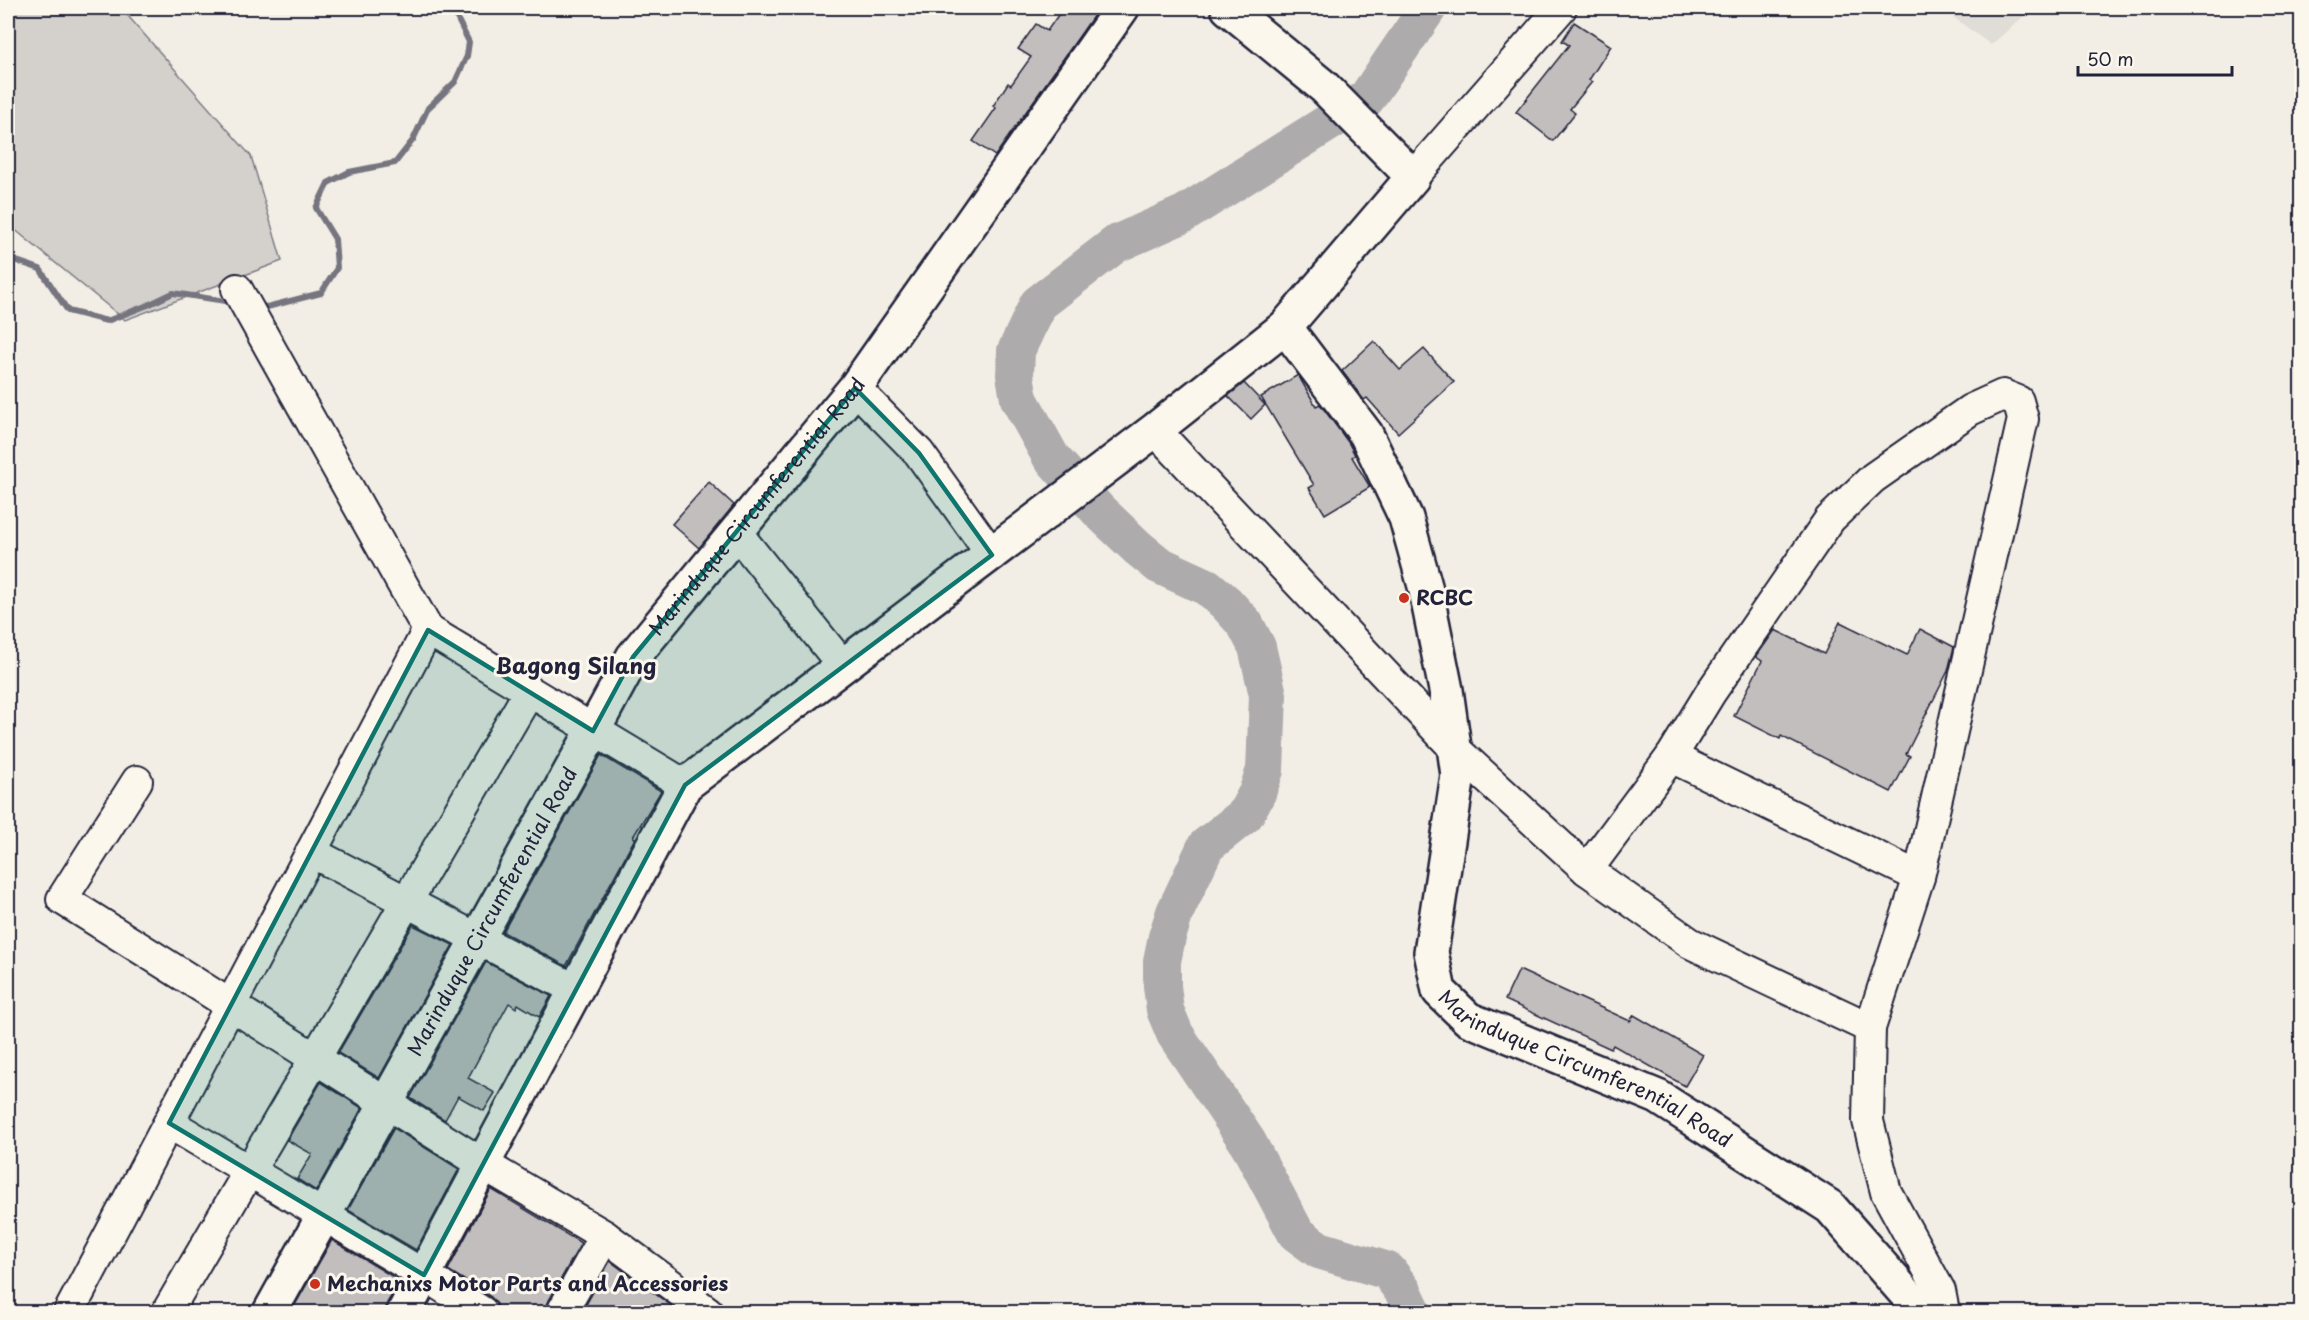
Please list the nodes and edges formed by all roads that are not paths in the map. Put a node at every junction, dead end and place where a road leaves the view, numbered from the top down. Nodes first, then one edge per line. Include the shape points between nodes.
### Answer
1 (1122, 8) edge
2 (1228, 8) edge
3 (1561, 8) edge
4 (1413, 177) junction
5 (243, 301) dead end
6 (1285, 327) junction
7 (855, 387) junction
8 (1155, 430) junction
9 (736, 532) junction
10 (992, 555) junction
11 (428, 630) junction
12 (843, 666) junction
13 (529, 692) junction
14 (594, 731) junction
15 (1455, 749) junction
16 (1671, 757) junction
17 (137, 781) dead end
18 (685, 785) junction
19 (311, 852) junction
20 (1587, 870) junction
21 (1919, 877) junction
22 (407, 902) junction
23 (478, 939) junction
24 (576, 990) junction
25 (231, 1005) junction
26 (1870, 1028) junction
27 (315, 1058) junction
28 (387, 1103) junction
29 (168, 1123) junction
30 (483, 1164) junction
31 (250, 1171) junction
32 (324, 1216) junction
33 (605, 1236) junction
34 (424, 1275) junction
35 (69, 1312) edge
36 (167, 1312) edge
37 (270, 1312) edge
38 (404, 1312) edge
39 (482, 1312) edge
40 (561, 1312) edge
41 (708, 1312) edge
42 (1922, 1312) edge
43 (1944, 1312) edge

1 - 7 main road, Marinduque Circumferential Road
2 - 4 main road via 1324,87
3 - 4 street
4 - 6 main road
5 - 11 street
6 - 8 main road
6 - 15 main road, Marinduque Circumferential Road via 1366,434 1406,518 1425,586
7 - 9 main road, Marinduque Circumferential Road
7 - 10 street via 919,453
8 - 10 main road
8 - 15 street
9 - 12 street
9 - 14 main road, Marinduque Circumferential Road via 633,657
10 - 12 main road
11 - 13 street
11 - 19 street
12 - 18 main road
13 - 14 street
13 - 22 street
14 - 18 street
14 - 23 main road, Marinduque Circumferential Road
15 - 20 street
15 - 42 main road, Marinduque Circumferential Road via 1458,775 1431,952 1439,991 1468,1019 1658,1097 1830,1207
16 - 20 street
16 - 21 street
16 - 21 street via 1830,519 1873,478 1970,410 2003,395 2018,401 2023,419
17 - 25 street via 62,898
18 - 24 main road
19 - 22 street
19 - 25 street
20 - 26 street via 1690,943
21 - 26 street
22 - 23 street
22 - 27 street
23 - 24 street
23 - 28 main road, Marinduque Circumferential Road
24 - 30 main road
25 - 27 street
25 - 29 street
26 - 43 street via 1870,1131 1886,1192 1940,1291
27 - 28 street
27 - 31 street
28 - 30 street
28 - 32 main road, Marinduque Circumferential Road
29 - 31 street
29 - 35 street
30 - 33 street
30 - 34 main road
31 - 32 street
31 - 36 street
32 - 34 street
32 - 37 main road, Marinduque Circumferential Road
33 - 40 street
33 - 41 street
34 - 38 main road
34 - 39 street

